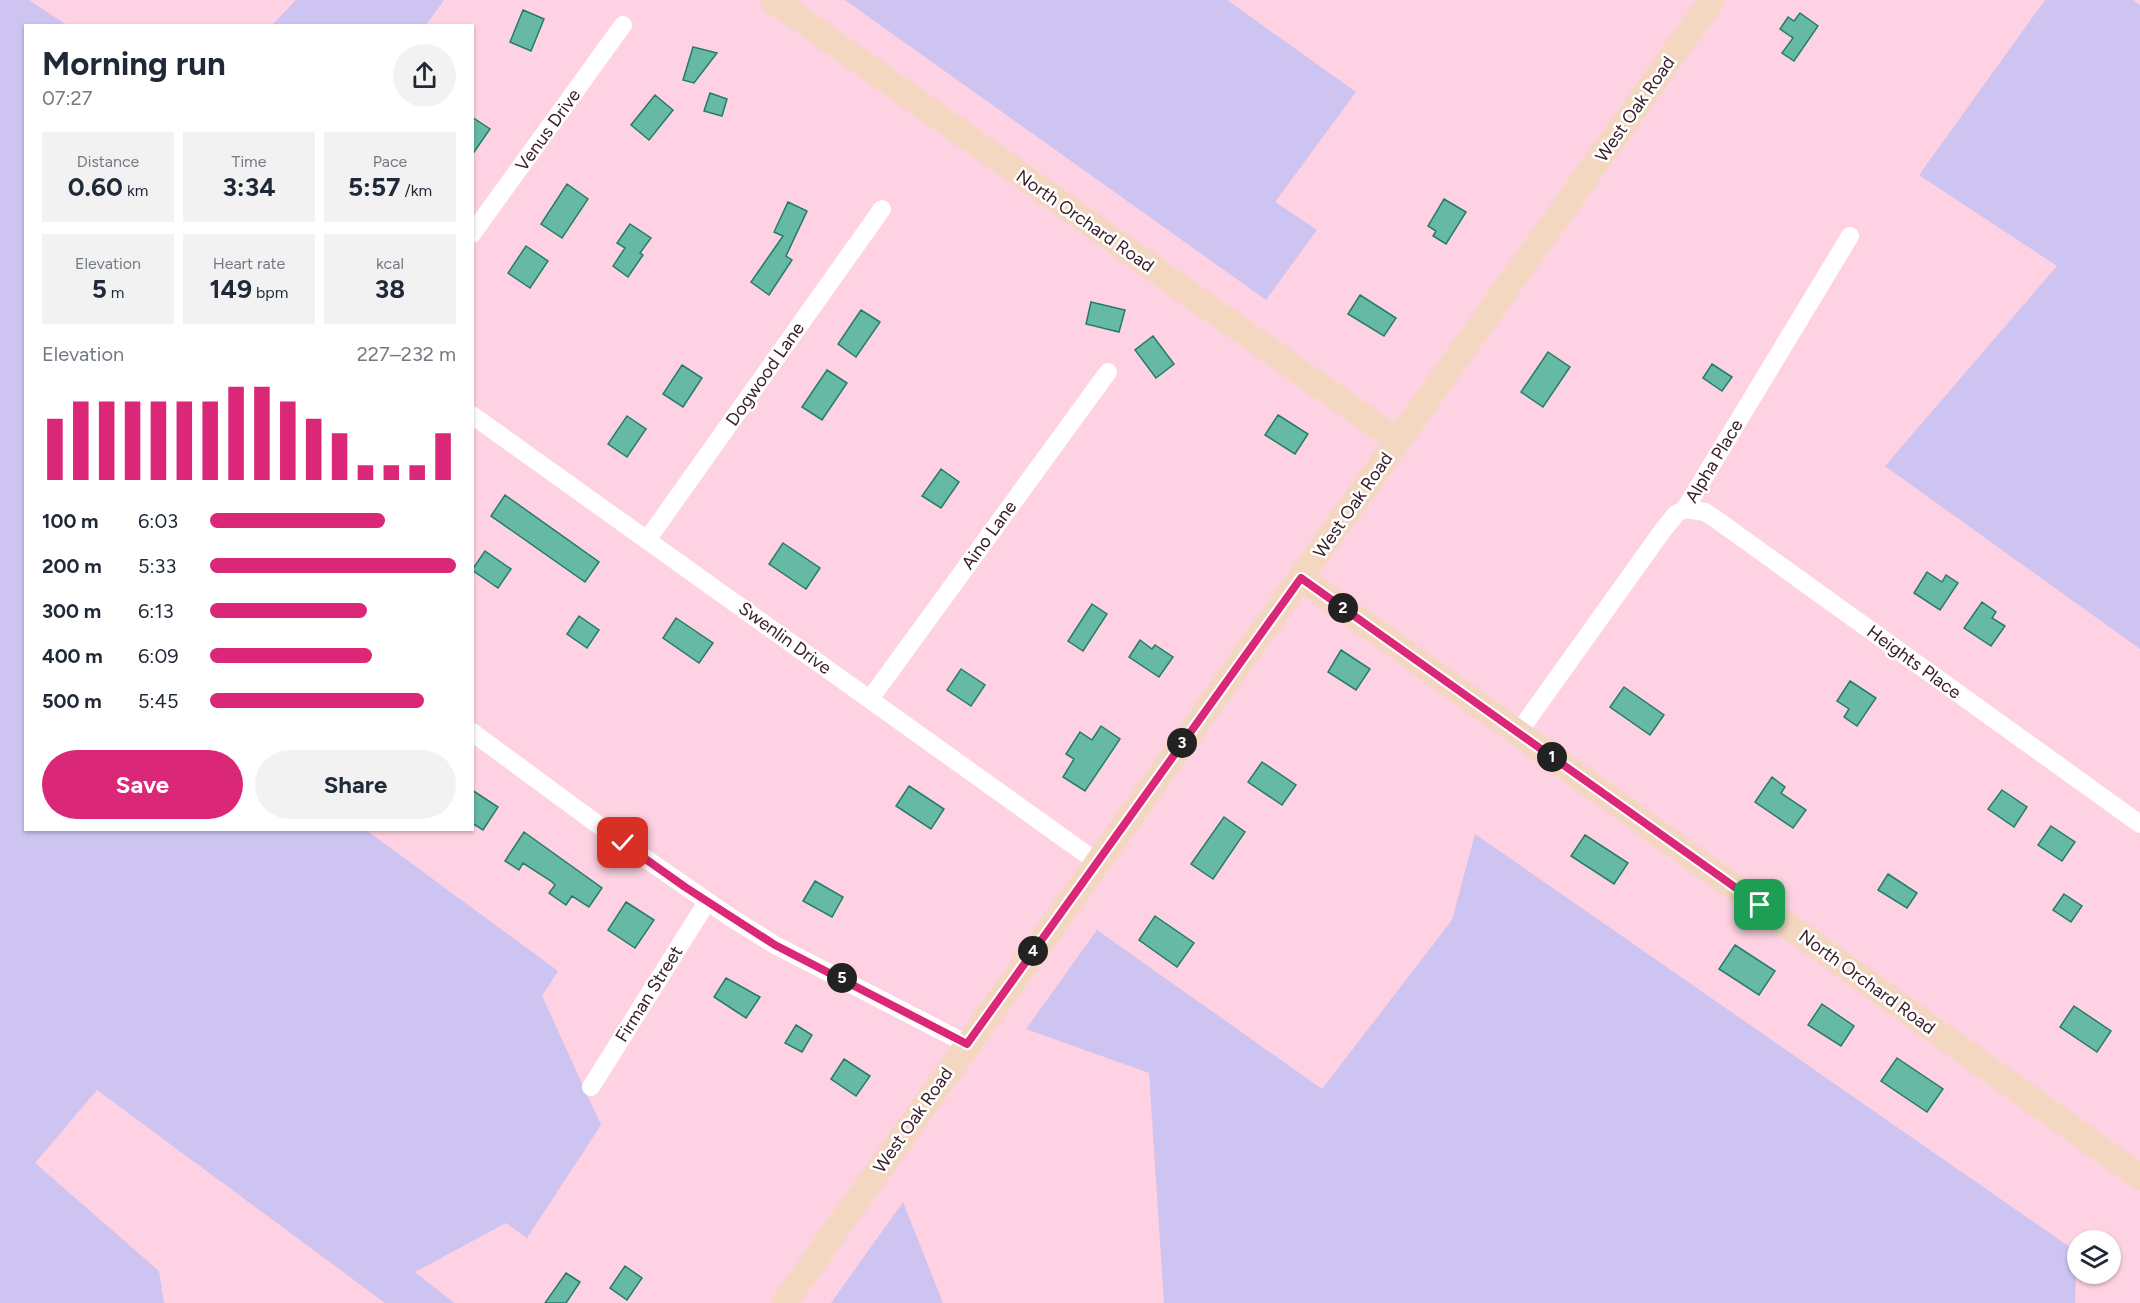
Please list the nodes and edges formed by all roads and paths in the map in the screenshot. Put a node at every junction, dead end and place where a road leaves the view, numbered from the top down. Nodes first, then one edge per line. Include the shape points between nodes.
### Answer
1 (773, 0) edge
2 (1712, 0) edge
3 (623, 25) dead end
4 (882, 209) dead end
5 (474, 231) edge
6 (1850, 236) dead end
7 (1108, 372) dead end
8 (474, 416) edge
9 (1398, 441) junction
10 (1685, 509) junction
11 (647, 540) junction
12 (1301, 578) junction
13 (870, 699) junction
14 (474, 733) edge
15 (1518, 733) junction
16 (2140, 824) edge
17 (1097, 862) junction
18 (707, 902) junction
19 (967, 1044) junction
20 (591, 1087) dead end
21 (2140, 1177) edge
22 (784, 1303) edge

1 - 9 street, North Orchard Road
2 - 9 street, West Oak Road
3 - 5 street, Venus Drive
4 - 11 street, Dogwood Lane
6 - 10 street, Alpha Place
7 - 13 street, Aino Lane
8 - 11 street, Swenlin Drive
9 - 12 street, West Oak Road
10 - 15 street, Alpha Place via 1663,530
10 - 16 street, Heights Place via 1705,512 1717,520
11 - 13 street, Swenlin Drive
12 - 15 street, North Orchard Road
12 - 17 street, West Oak Road
13 - 17 street, Swenlin Drive
14 - 18 street
15 - 21 street, North Orchard Road
17 - 19 street, West Oak Road
18 - 19 street via 775,945
18 - 20 street, Firman Street
19 - 22 street, West Oak Road

